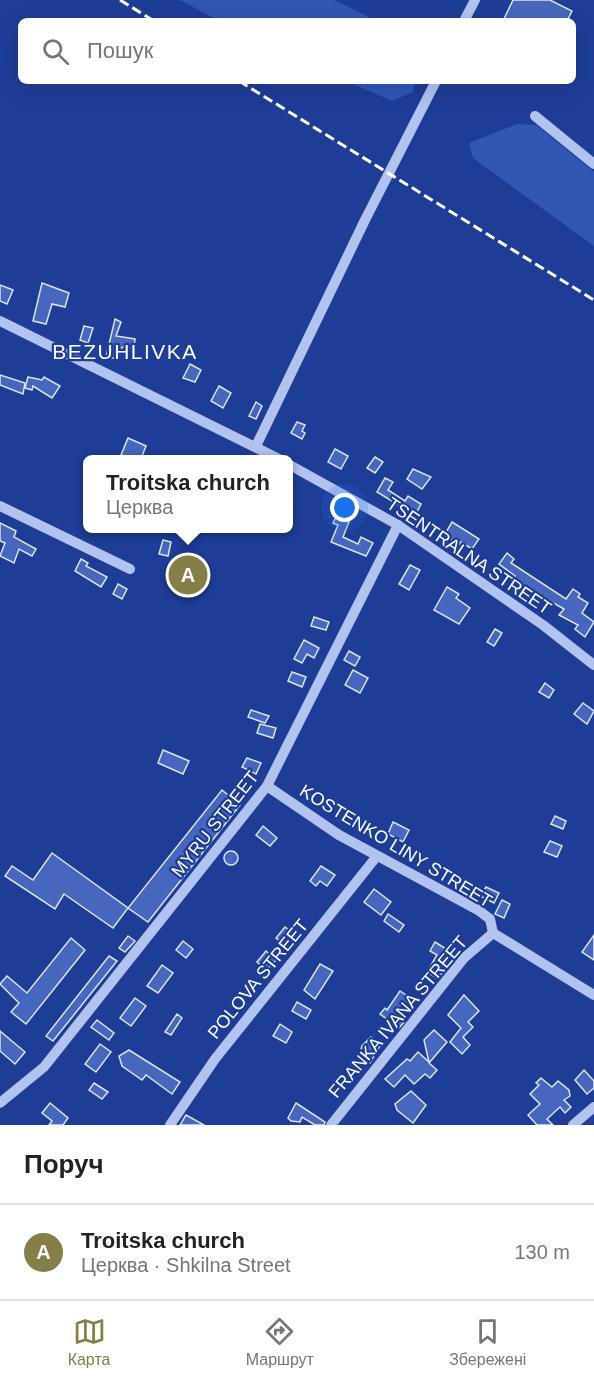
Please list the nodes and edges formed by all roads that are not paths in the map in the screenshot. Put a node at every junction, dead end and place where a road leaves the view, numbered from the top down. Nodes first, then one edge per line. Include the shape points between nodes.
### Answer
1 (475, 0) edge
2 (466, 18) edge
3 (435, 84) edge
4 (535, 116) dead end
5 (594, 164) edge
6 (0, 321) edge
7 (256, 446) junction
8 (273, 455) edge
9 (293, 467) edge
10 (0, 506) edge
11 (398, 525) junction
12 (130, 569) dead end
13 (594, 665) edge
14 (267, 786) junction
15 (377, 856) junction
16 (493, 933) junction
17 (594, 995) edge
18 (0, 1103) edge
19 (594, 1107) edge
20 (170, 1125) edge
21 (331, 1125) edge
22 (573, 1125) edge

1 - 2 street
3 - 7 street
4 - 5 street
6 - 7 street
7 - 8 street
9 - 11 street, TSENTRALNA STREET
10 - 12 street
11 - 13 street, TSENTRALNA STREET
11 - 14 street, MYRU STREET
14 - 15 street, KOSTENKO LINY STREET
14 - 18 street, MYRU STREET via 44,1067
15 - 16 street, KOSTENKO LINY STREET via 478,910 490,920
15 - 20 street, POLOVA STREET via 215,1059
16 - 17 street, KOSTENKO LINY STREET
16 - 21 street, FRANKA IVANA STREET via 464,958
19 - 22 street

